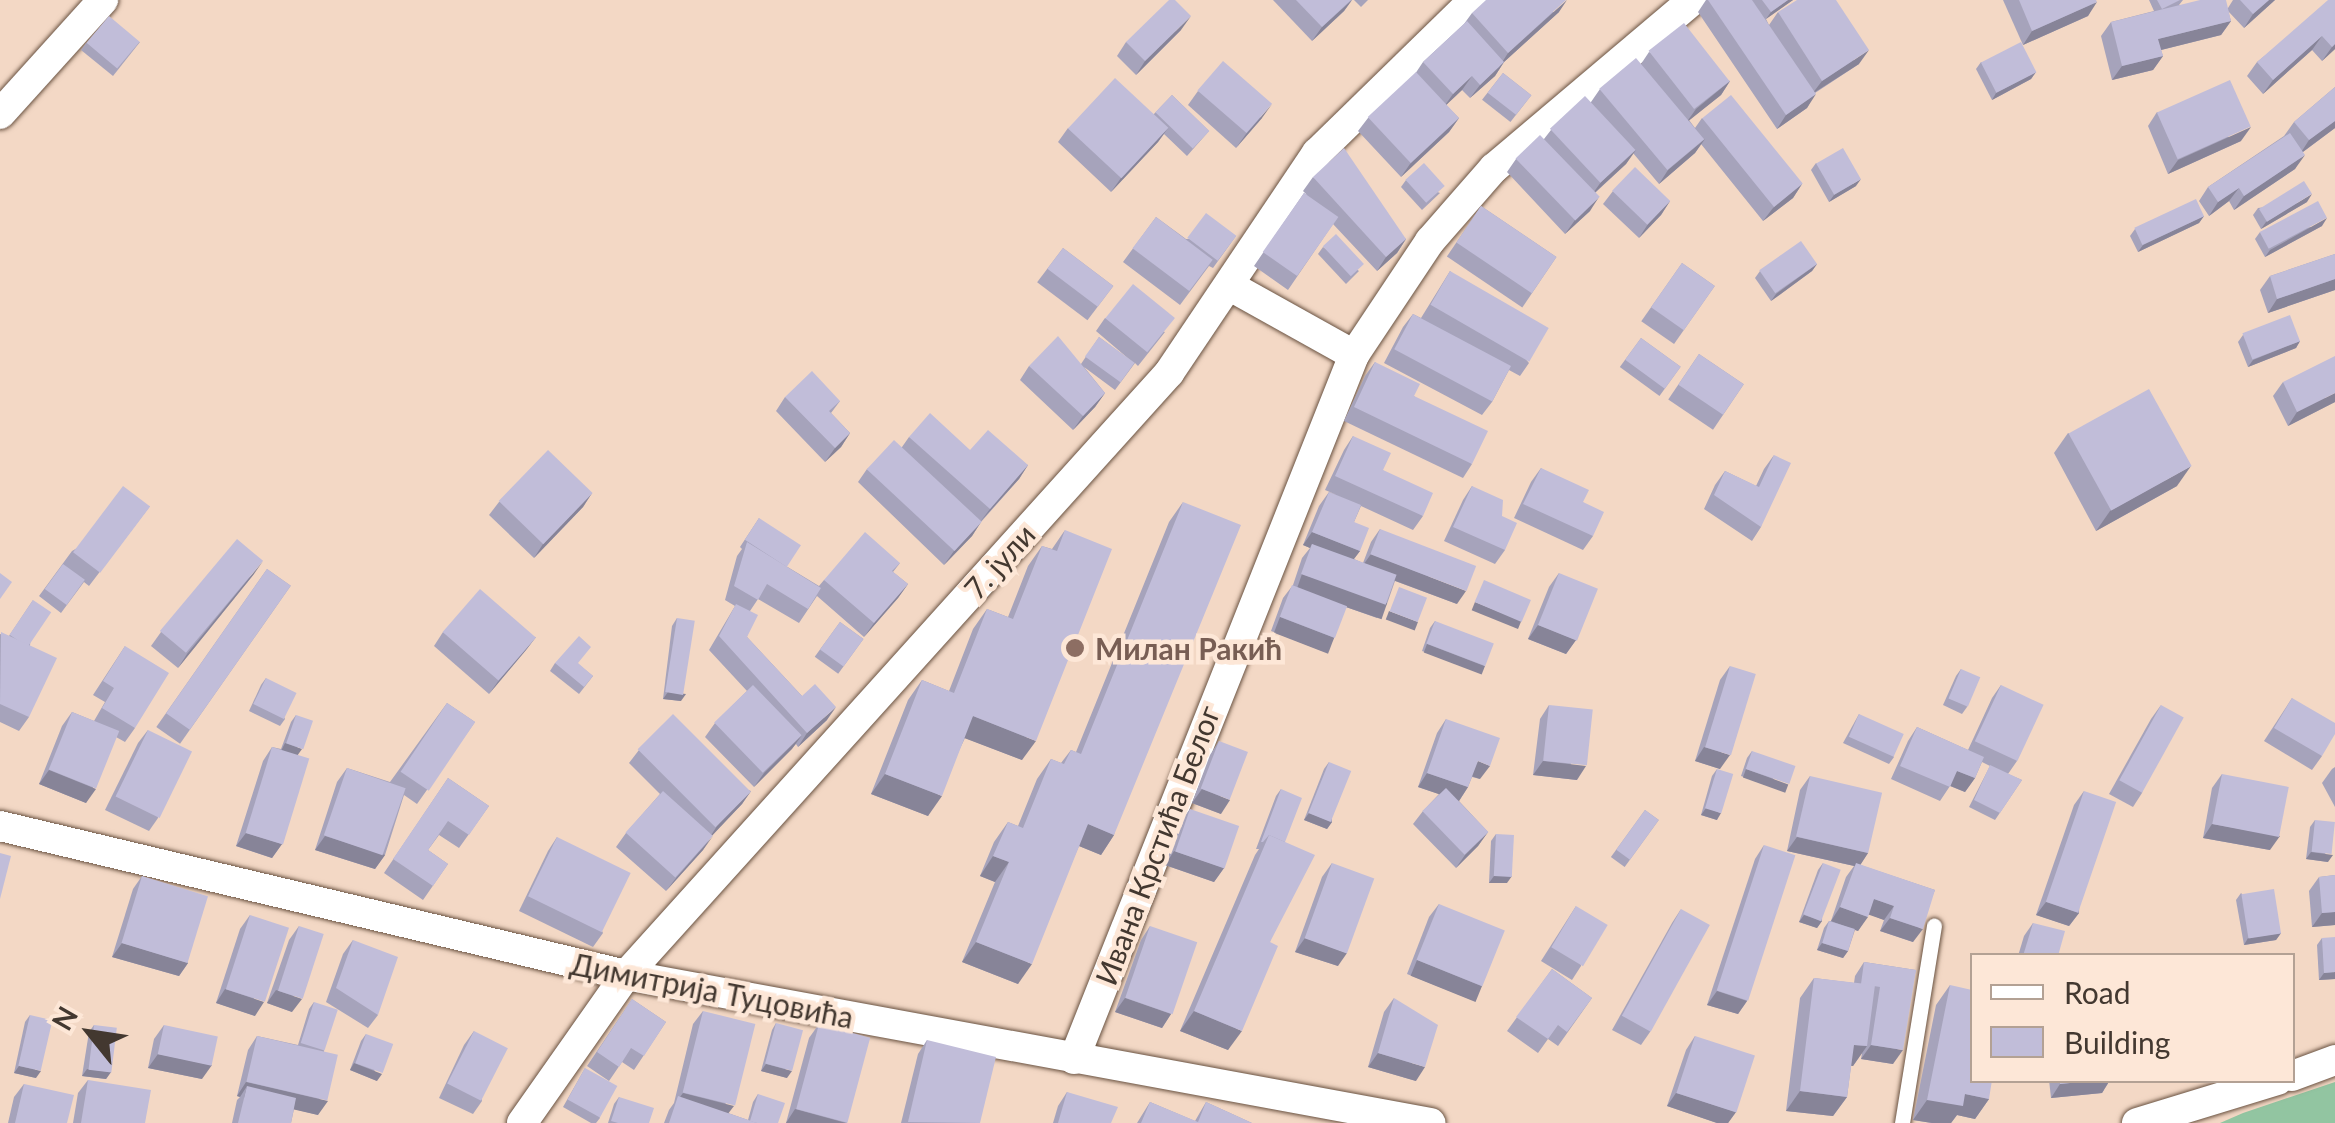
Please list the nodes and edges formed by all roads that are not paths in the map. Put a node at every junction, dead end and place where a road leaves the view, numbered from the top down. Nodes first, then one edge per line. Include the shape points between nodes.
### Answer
1 (103, 0) edge
2 (1474, 0) edge
3 (1692, 0) edge
4 (0, 114) edge
5 (1230, 286) junction
6 (1354, 354) junction
7 (0, 826) edge
8 (1934, 926) edge
9 (626, 975) junction
10 (1074, 1059) junction
11 (2335, 1060) edge
12 (2295, 1075) edge
13 (2268, 1083) edge
14 (1286, 1111) edge
15 (522, 1123) edge
16 (1430, 1123) edge
17 (1902, 1123) edge
18 (2137, 1123) edge

1 - 4 street
2 - 5 street, 7. јули via 1317,154
3 - 6 street, Ивана Крстића Белог via 1494,168 1430,242
5 - 6 street
5 - 9 street, 7. јули via 1169,373
6 - 10 street, Ивана Крстића Белог
7 - 9 street, Димитрија Туцовића
8 - 17 lane
9 - 10 street, Димитрија Туцовића
9 - 15 street, 7. јули
10 - 14 street, Димитрија Туцовића
11 - 12 street
13 - 18 street
14 - 16 street, Димитрија Туцовића

